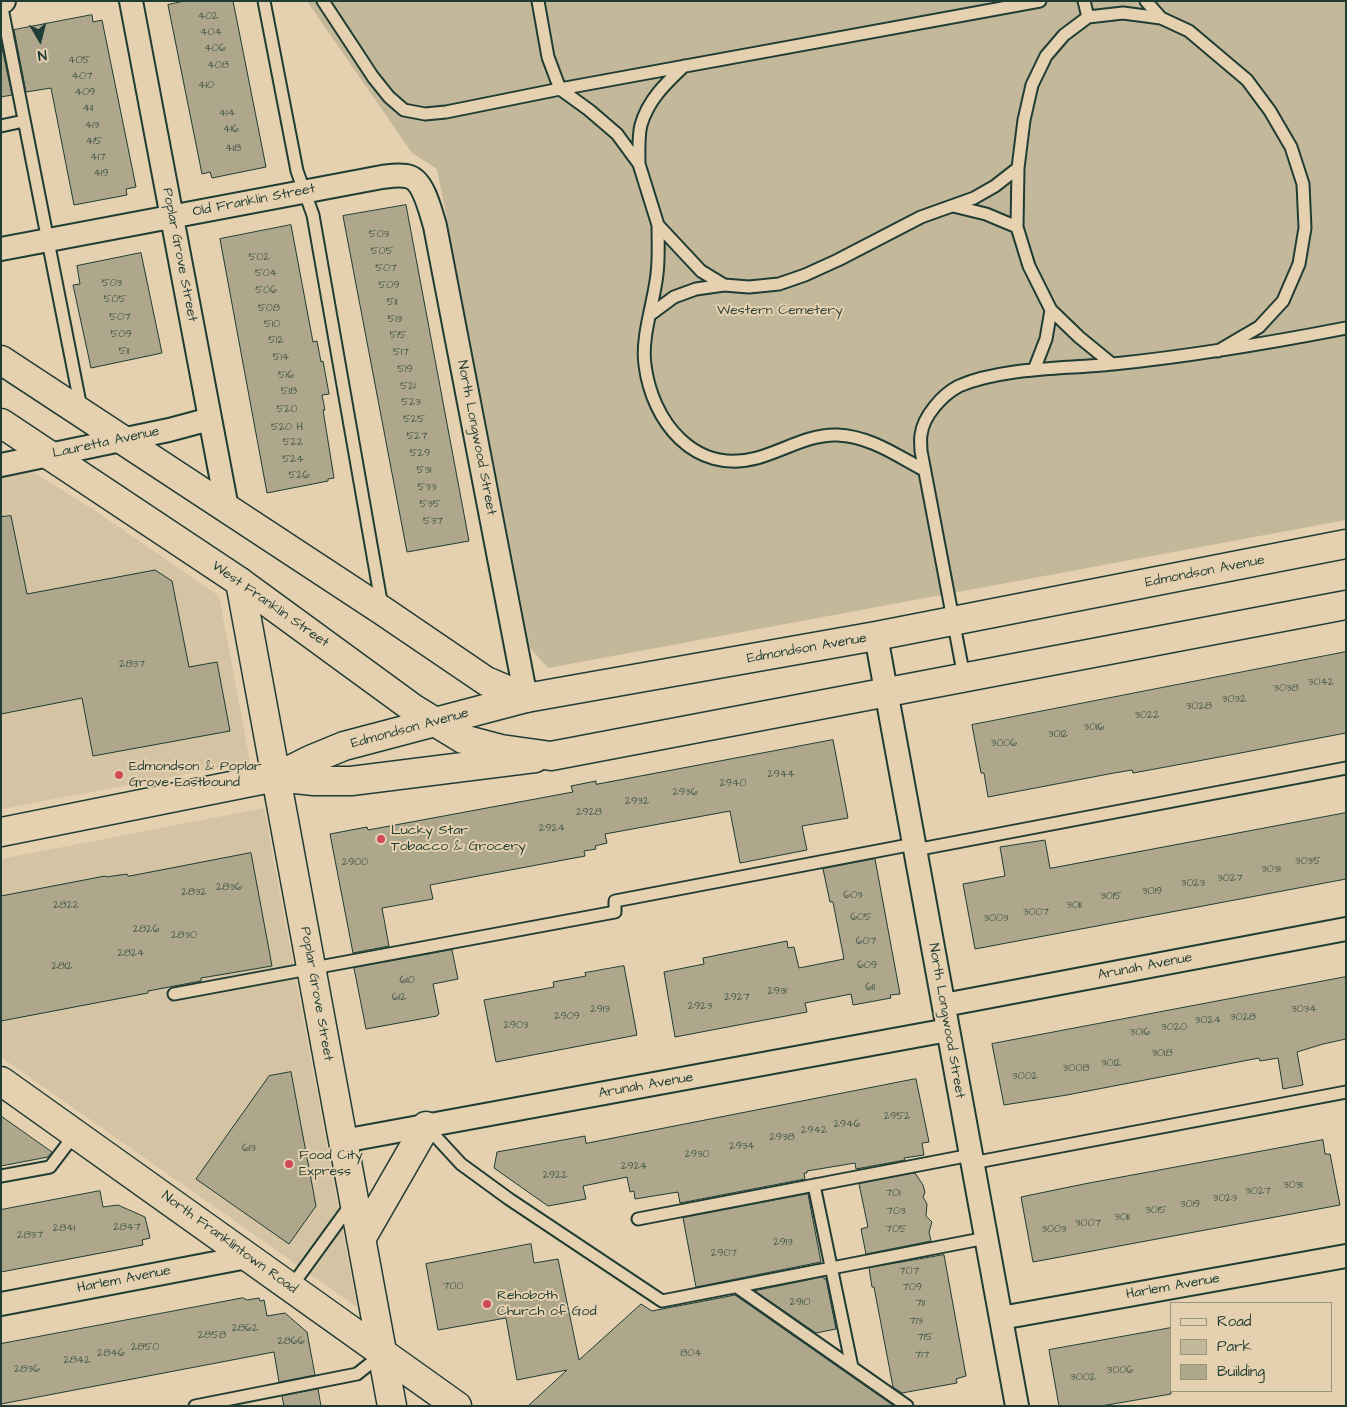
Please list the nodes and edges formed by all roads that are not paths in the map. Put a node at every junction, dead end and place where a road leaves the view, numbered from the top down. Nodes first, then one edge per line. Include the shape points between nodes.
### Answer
1 (131, 1) edge
2 (264, 1) edge
3 (324, 1) edge
4 (538, 1) edge
5 (1040, 1) edge
6 (1084, 1) edge
7 (1146, 1) edge
8 (2, 2) edge
9 (1088, 17) junction
10 (1161, 18) junction
11 (684, 66) junction
12 (560, 89) junction
13 (24, 121) junction
14 (1, 126) edge
15 (639, 164) junction
16 (1018, 168) junction
17 (417, 181) joint
18 (305, 191) junction
19 (950, 206) junction
20 (172, 217) junction
21 (658, 225) junction
22 (1017, 227) junction
23 (48, 241) junction
24 (1, 249) edge
25 (724, 285) junction
26 (1051, 310) junction
27 (651, 314) junction
28 (1346, 328) edge
29 (1218, 351) junction
30 (1, 360) edge
31 (1112, 364) junction
32 (1034, 370) junction
33 (82, 412) junction
34 (210, 419) junction
35 (1, 423) edge
36 (121, 439) junction
37 (50, 455) junction
38 (1, 465) edge
39 (924, 470) junction
40 (227, 508) junction
41 (1346, 544) edge
42 (240, 582) junction
43 (1346, 605) edge
44 (383, 611) junction
45 (954, 620) junction
46 (876, 636) junction
47 (964, 677) junction
48 (886, 692) junction
49 (526, 698) junction
50 (437, 722) junction
51 (551, 756) junction
52 (1346, 768) edge
53 (276, 778) junction
54 (1, 832) edge
55 (914, 847) junction
56 (1346, 928) edge
57 (311, 969) junction
58 (174, 994) dead end
59 (944, 1006) junction
60 (948, 1030) junction
61 (1, 1081) edge
62 (1346, 1092) edge
63 (426, 1126) junction
64 (76, 1133) junction
65 (343, 1141) junction
66 (972, 1159) junction
67 (1, 1176) edge
68 (814, 1185) junction
69 (354, 1200) junction
70 (638, 1220) dead end
71 (986, 1238) junction
72 (361, 1239) junction
73 (1346, 1256) edge
74 (247, 1257) junction
75 (831, 1268) junction
76 (737, 1286) junction
77 (291, 1287) junction
78 (1, 1304) edge
79 (1001, 1318) junction
80 (383, 1353) junction
81 (852, 1367) junction
82 (195, 1406) edge
83 (392, 1406) edge
84 (457, 1406) edge
85 (907, 1406) edge
86 (1017, 1406) edge

1 - 20 street, Poplar Grove Street
2 - 18 lane via 297,171
3 - 12 lane via 373,77 404,110 425,114 446,112
4 - 12 lane via 548,57
5 - 11 lane
6 - 9 lane
7 - 10 lane
8 - 13 lane
9 - 10 lane via 1123,12
9 - 16 lane via 1064,35 1046,56 1032,85
10 - 29 lane via 1189,31 1247,80 1291,147 1303,184 1306,228 1299,264 1283,301 1258,328
11 - 12 lane
11 - 15 lane via 663,86 650,105 641,126
12 - 15 lane via 617,134
13 - 14 lane
13 - 23 lane
15 - 21 lane
16 - 19 lane via 974,198
16 - 22 lane
17 - 18 street, Old Franklin Street via 400,175
17 - 49 street, North Longwood Street via 435,226
18 - 20 street, Old Franklin Street
18 - 44 lane via 313,215
19 - 22 lane via 986,214
19 - 25 lane via 921,217 838,260 779,284
20 - 23 street, Old Franklin Street
20 - 34 street, Poplar Grove Street
21 - 25 lane via 701,271
21 - 27 lane via 657,274
22 - 26 lane via 1029,266
23 - 24 street, Old Franklin Street
23 - 33 lane
25 - 27 lane via 696,289 674,298
26 - 31 lane
26 - 32 lane via 1046,339
27 - 39 lane via 645,363 652,395 665,424 684,443 705,457 730,461 755,458 805,440 835,435 860,438
28 - 29 lane
29 - 31 lane
30 - 33 main road
31 - 32 lane
32 - 39 lane via 990,376 960,386 943,396 921,433
33 - 36 main road
34 - 36 street, Lauretta Avenue
34 - 40 street, Poplar Grove Street
35 - 37 main road, West Franklin Street
36 - 37 street, Lauretta Avenue
36 - 40 main road
37 - 38 street, Lauretta Avenue
37 - 42 main road, West Franklin Street
39 - 45 lane
40 - 44 main road
41 - 45 main road, Edmondson Avenue
42 - 50 main road, West Franklin Street via 414,709
42 - 53 main road, Poplar Grove Street
43 - 47 main road, Edmondson Avenue
44 - 49 main road via 486,681
45 - 46 main road, Edmondson Avenue
45 - 47 lane
46 - 48 street, North Longwood Street
46 - 49 main road, Edmondson Avenue
47 - 48 main road, Edmondson Avenue
48 - 51 main road, Edmondson Avenue
48 - 55 street, North Longwood Street
49 - 50 main road, Edmondson Avenue
50 - 51 main road, West Franklin Street via 463,740
50 - 53 main road, Edmondson Avenue via 344,746
51 - 53 main road, Edmondson Avenue via 351,781
52 - 55 lane
53 - 54 main road, Edmondson Avenue
53 - 57 main road, Poplar Grove Street
55 - 57 lane via 615,901 615,912
55 - 59 street, North Longwood Street
56 - 59 street, Arunah Avenue
57 - 58 lane
57 - 65 main road, Poplar Grove Street
59 - 60 street, North Longwood Street
60 - 63 street, Arunah Avenue
60 - 66 street, North Longwood Street
61 - 64 main road, North Franklintown Road
62 - 66 lane
63 - 65 street, Arunah Avenue
63 - 72 main road
63 - 76 lane via 461,1164 662,1301
64 - 67 lane via 50,1167
64 - 74 main road, North Franklintown Road
65 - 69 main road, Poplar Grove Street
66 - 68 lane
66 - 71 street, North Longwood Street
68 - 70 lane
68 - 75 lane
69 - 72 main road, Poplar Grove Street
69 - 77 lane
71 - 75 lane
71 - 79 street, North Longwood Street
72 - 80 main road, Poplar Grove Street
73 - 79 street, Harlem Avenue
74 - 77 main road, North Franklintown Road
74 - 78 street, Harlem Avenue
75 - 76 lane
75 - 81 lane
76 - 81 lane
77 - 80 main road, North Franklintown Road
79 - 86 street, North Longwood Street
80 - 82 lane via 357,1374
80 - 83 main road, Poplar Grove Street
80 - 84 main road, North Franklintown Road
81 - 85 lane

